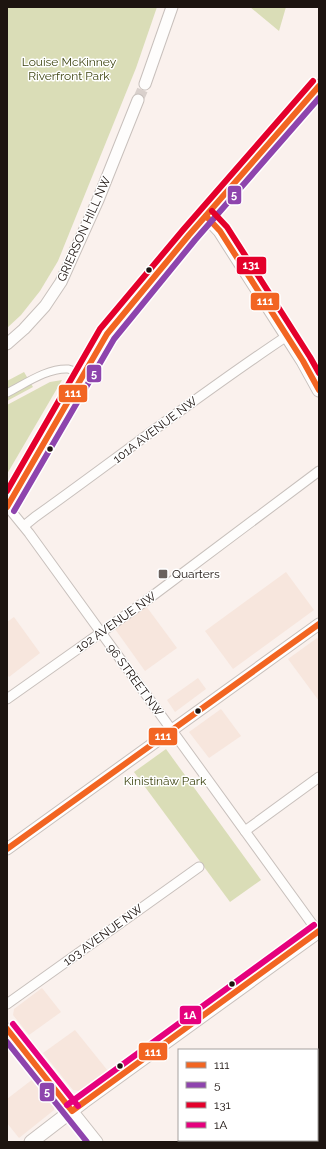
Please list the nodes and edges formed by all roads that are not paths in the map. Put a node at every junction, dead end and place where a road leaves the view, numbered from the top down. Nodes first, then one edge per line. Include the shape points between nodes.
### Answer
1 (172, 7) edge
2 (145, 84) tunnel mouth
3 (319, 86) edge
4 (138, 100) tunnel mouth
5 (206, 216) junction
6 (287, 336) junction
7 (7, 344) edge
8 (83, 374) junction
9 (319, 390) edge
10 (7, 393) edge
11 (319, 471) edge
12 (7, 506) edge
13 (24, 526) junction
14 (319, 624) edge
15 (101, 632) junction
16 (7, 699) edge
17 (172, 730) junction
18 (319, 777) edge
19 (245, 831) junction
20 (7, 849) edge
21 (199, 867) dead end
22 (319, 932) edge
23 (7, 1004) edge
24 (7, 1029) edge
25 (72, 1111) junction
26 (31, 1142) edge
27 (97, 1142) edge

1 - 2 street
3 - 5 main road
4 - 7 street, GRIERSON HILL NW via 98,200 61,282 45,306
5 - 6 main road via 220,231
5 - 8 main road via 107,334
6 - 9 main road
6 - 13 street, 101A AVENUE NW
8 - 10 street via 67,369 54,371
8 - 12 main road
11 - 15 street, 102 AVENUE NW
12 - 13 street, 96 STREET NW
13 - 15 street, 96 STREET NW
14 - 17 street
15 - 16 street, 102 AVENUE NW
15 - 17 street, 96 STREET NW
17 - 19 street, 96 STREET NW
17 - 20 street
18 - 19 street
19 - 22 street, 96 STREET NW
21 - 23 street, 103 AVENUE NW
22 - 25 main road
24 - 25 street
25 - 26 main road
25 - 27 street

